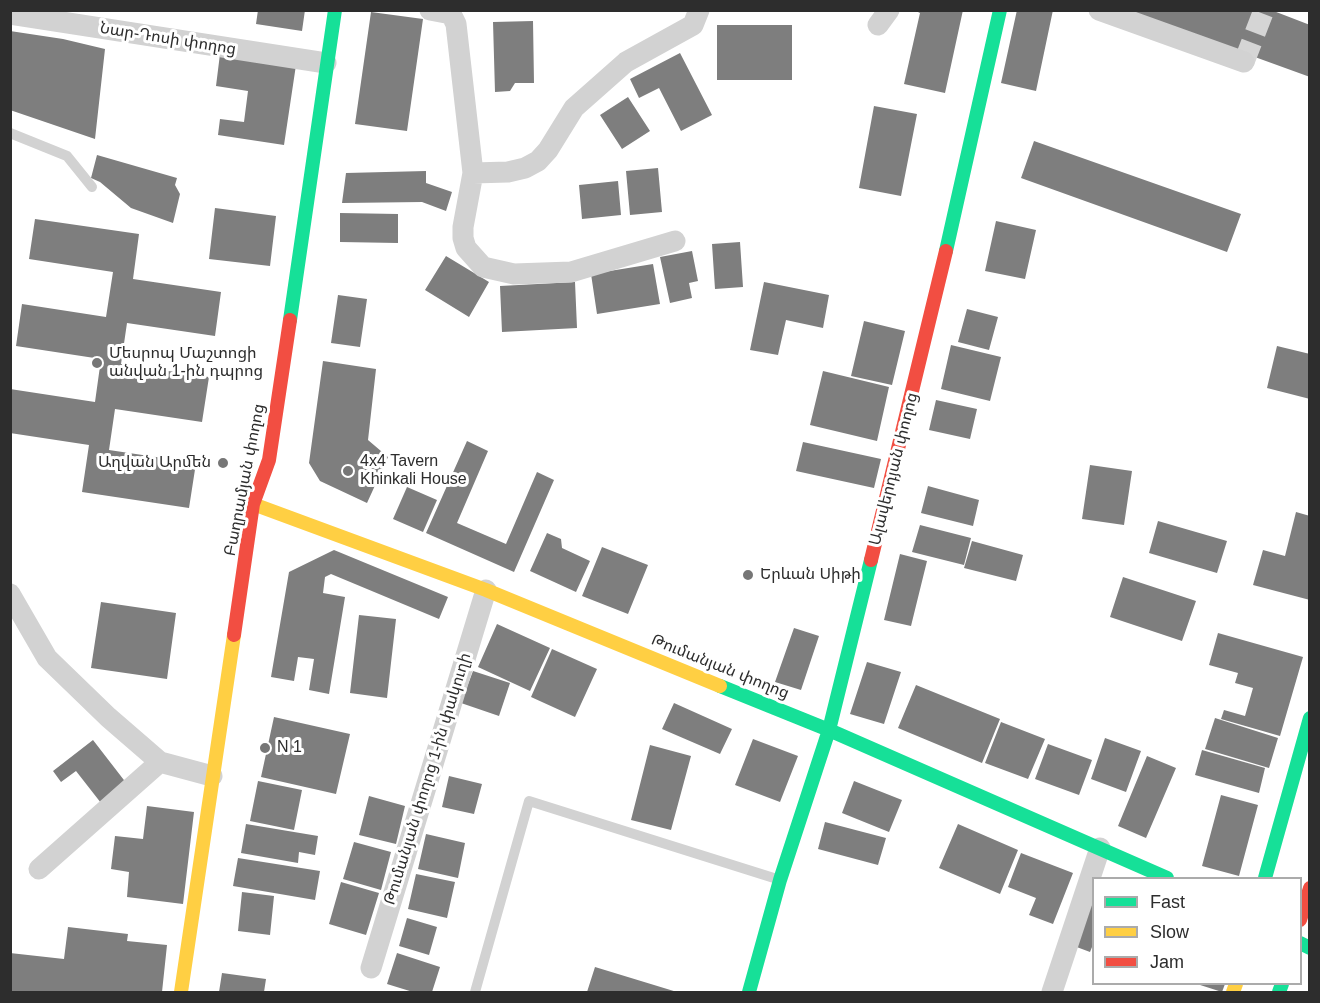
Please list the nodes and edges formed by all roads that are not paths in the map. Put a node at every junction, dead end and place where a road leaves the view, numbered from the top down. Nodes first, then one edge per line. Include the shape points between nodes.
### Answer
1 (335, 10) edge
2 (430, 10) edge
3 (699, 10) edge
4 (1000, 10) edge
5 (1099, 10) edge
6 (10, 14) edge
7 (1244, 62) dead end
8 (326, 63) junction
9 (10, 133) edge
10 (473, 173) junction
11 (92, 187) dead end
12 (675, 241) dead end
13 (253, 504) junction
14 (486, 590) junction
15 (10, 594) edge
16 (1310, 718) edge
17 (829, 730) junction
18 (160, 762) junction
19 (213, 776) junction
20 (1100, 848) junction
21 (39, 868) dead end
22 (1163, 877) edge
23 (1266, 877) edge
24 (780, 880) junction
25 (1310, 888) edge
26 (1302, 914) edge
27 (371, 968) dead end
28 (181, 993) edge
29 (475, 993) edge
30 (749, 993) edge
31 (1052, 993) edge

1 - 8 main road, Բաղրամյան փողոց
2 - 10 street via 451,14 456,24
3 - 10 street via 693,25 626,62 574,108 538,161 508,172
4 - 17 main road, Ալավերդյան փողոց via 925,343
5 - 7 street
6 - 8 street, Նար-Դոսի փողոց
8 - 13 main road, Բաղրամյան փողոց via 269,460
9 - 11 lane via 67,156
10 - 12 street via 463,238 466,248 483,267 514,274 571,272
13 - 14 main road, Թումանյան փողոց
13 - 19 main road, Բաղրամյան փողոց
14 - 17 main road, Թումանյան փողոց
14 - 27 street, Թումանյան փողոց 1-ին փակուղի
15 - 18 street via 47,658
16 - 23 main road
17 - 20 main road, Թումանյան փողոց
17 - 24 main road, Ալավերդյան փողոց
18 - 19 street
18 - 21 street
19 - 28 main road, Բաղրամյան փողոց
20 - 22 main road, Թումանյան փողոց
20 - 31 street
24 - 29 lane via 529,801
24 - 30 main road, Ալավերդյան փողոց
25 - 26 main road

